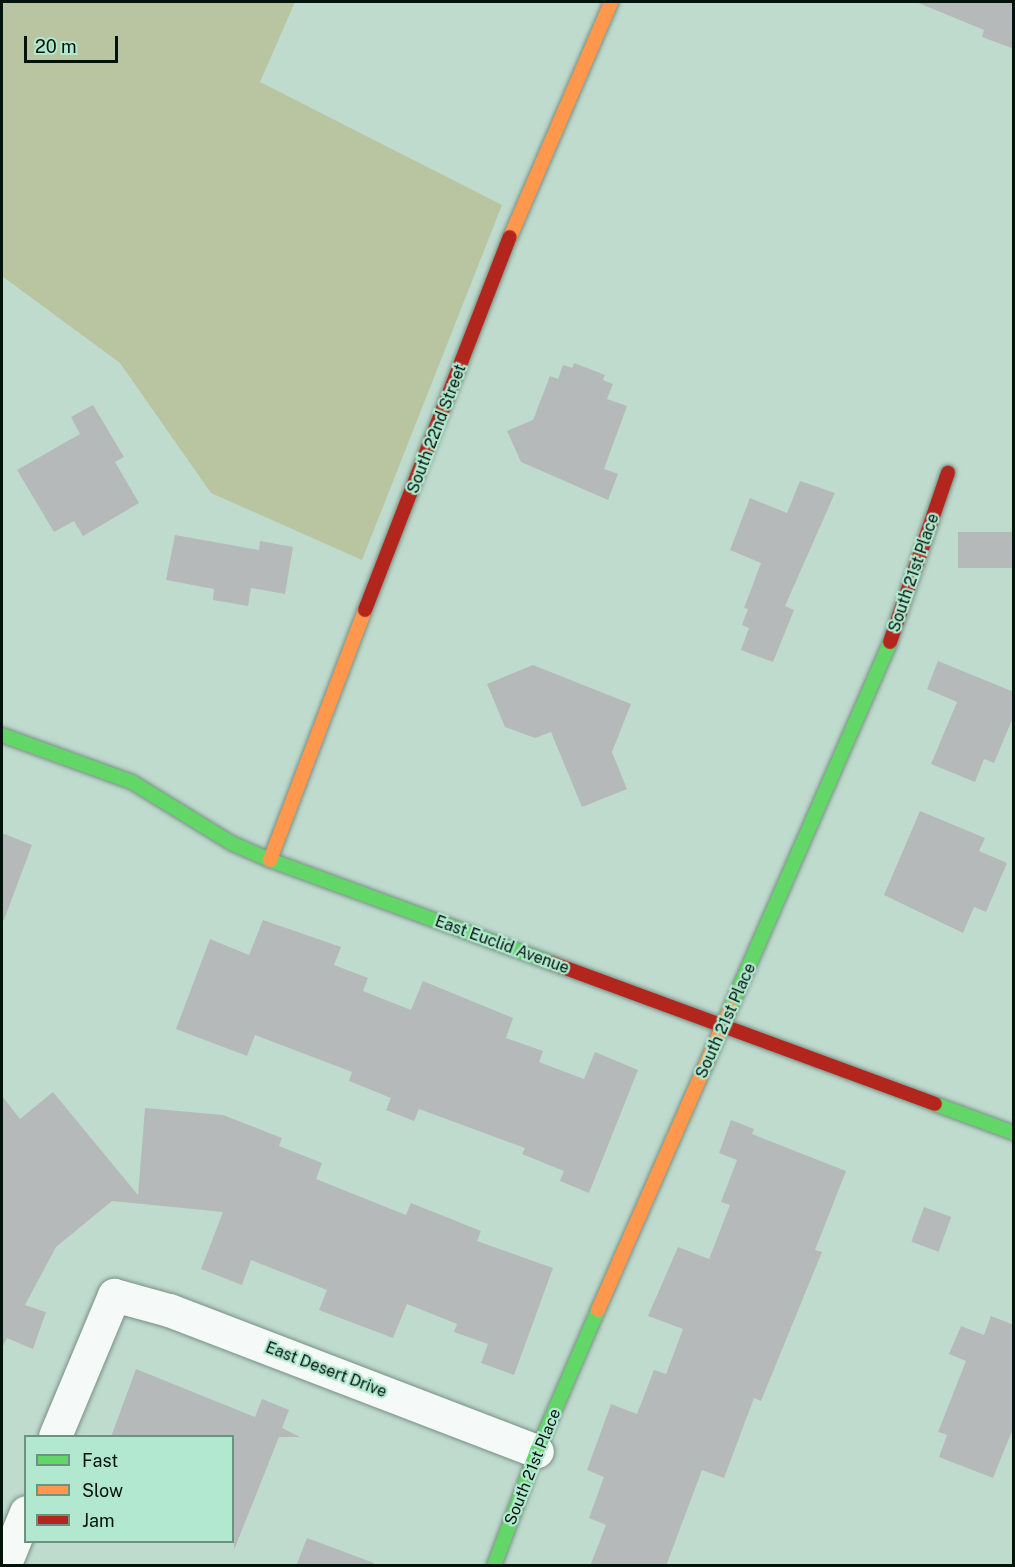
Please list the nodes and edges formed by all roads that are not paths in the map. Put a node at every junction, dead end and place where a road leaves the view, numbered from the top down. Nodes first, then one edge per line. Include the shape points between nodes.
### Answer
1 (611, 2) edge
2 (948, 473) dead end
3 (2, 735) edge
4 (270, 860) junction
5 (725, 1026) junction
6 (1014, 1133) edge
7 (56, 1435) edge
8 (537, 1451) junction
9 (24, 1517) edge
10 (4, 1566) edge
11 (494, 1566) edge

1 - 4 street, South 22nd Street via 500,260
2 - 5 street, South 21st Place via 887,650
3 - 4 street, East Euclid Avenue via 132,782 231,843
4 - 5 street, East Euclid Avenue
5 - 6 street, East Euclid Avenue
5 - 8 street, South 21st Place
7 - 8 street, East Desert Drive via 114,1294 169,1310
8 - 11 street, South 21st Place
9 - 10 street

